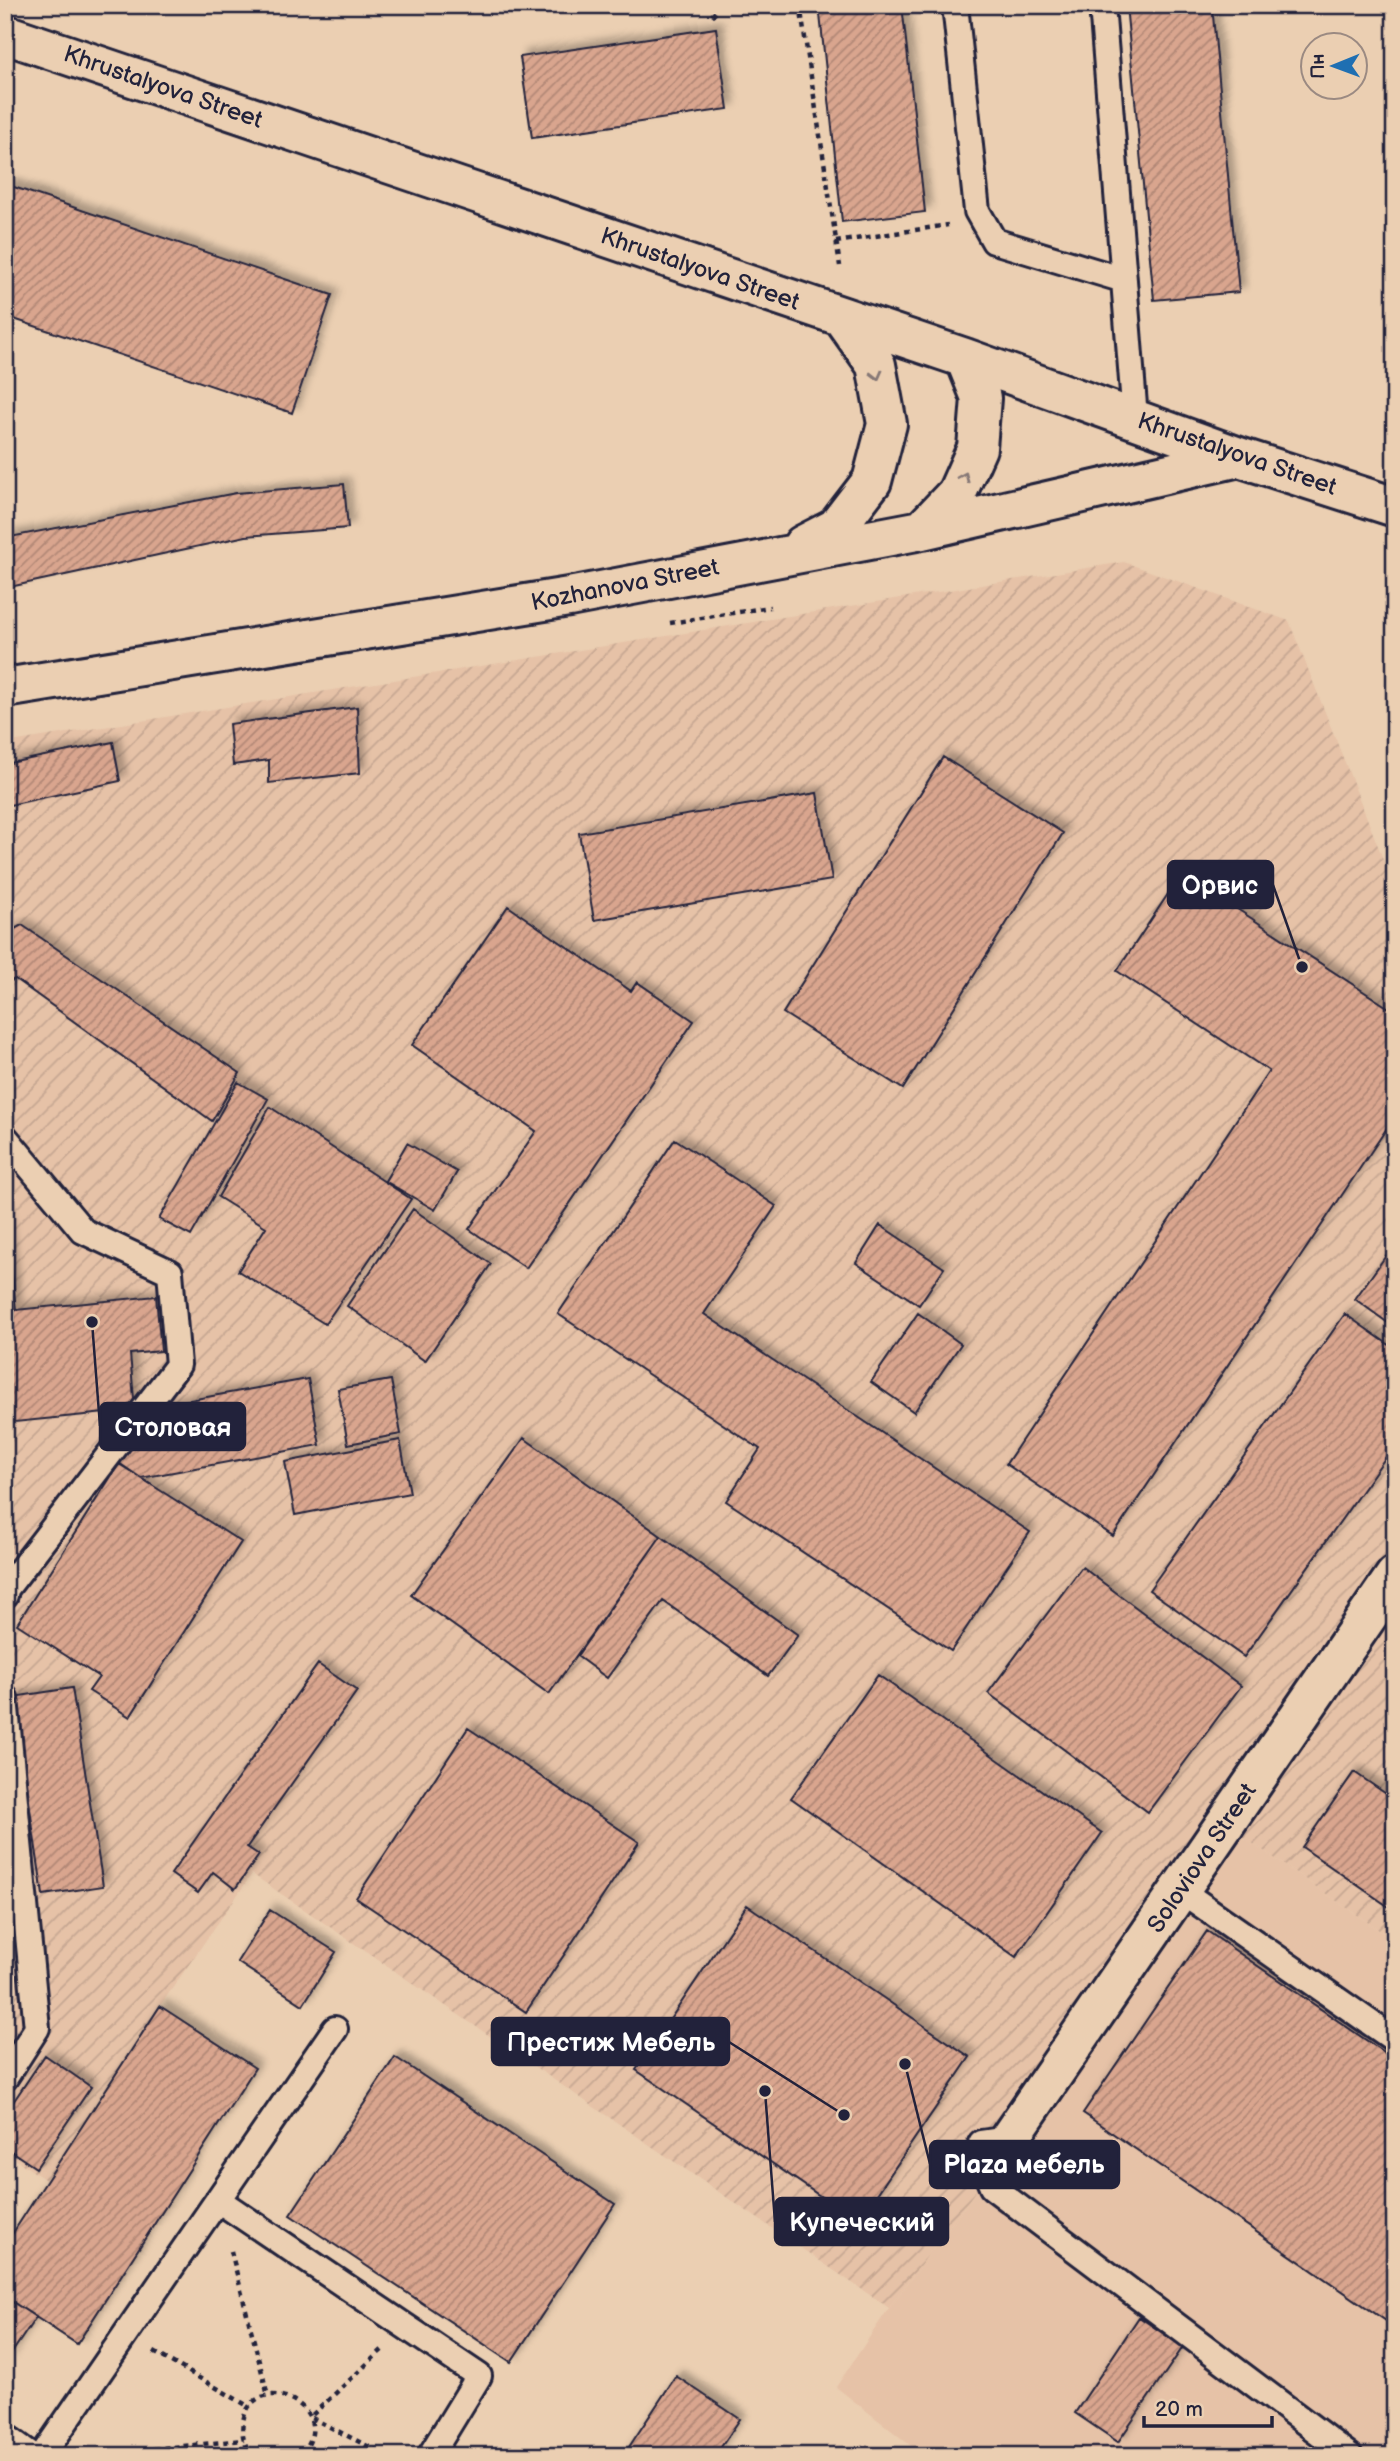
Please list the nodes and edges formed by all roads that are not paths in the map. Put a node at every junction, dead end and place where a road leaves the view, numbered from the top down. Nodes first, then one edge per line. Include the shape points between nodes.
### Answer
1 (955, 5) edge
2 (1102, 5) edge
3 (5, 34) edge
4 (1124, 280) junction
5 (842, 317) junction
6 (965, 358) junction
7 (1135, 418) junction
8 (1239, 457) junction
9 (1395, 507) edge
10 (922, 530) junction
11 (783, 555) junction
12 (5, 688) edge
13 (5, 1137) edge
14 (1395, 1576) edge
15 (5, 1595) edge
16 (5, 1698) edge
17 (1180, 1890) junction
18 (335, 2029) dead end
19 (1395, 2040) edge
20 (5, 2078) edge
21 (1009, 2139) joint
22 (218, 2200) junction
23 (5, 2436) edge
24 (33, 2456) edge
25 (42, 2456) edge
26 (430, 2456) edge
27 (1350, 2456) edge

1 - 4 lane via 977,211 995,241
2 - 4 lane
3 - 5 main road, Khrustalyova Street
4 - 7 lane
5 - 6 main road, Khrustalyova Street
5 -> 11 main road via 876,365 887,424 872,481 836,528
6 - 7 main road, Khrustalyova Street
10 -> 6 main road via 957,493 977,448 981,398
7 - 8 main road, Khrustalyova Street
8 - 9 main road, Khrustalyova Street
8 - 10 main road, Kozhanova Street
10 - 11 main road, Kozhanova Street
11 - 12 main road, Kozhanova Street via 569,597
13 - 15 lane via 83,1231 170,1272 178,1365
14 - 17 main road, Soloviova Street
16 - 20 lane via 37,2028
17 - 19 lane
17 - 21 main road, Soloviova Street
18 - 22 lane
21 - 27 lane via 981,2143 992,2187
22 - 25 lane
22 - 26 lane via 479,2376
23 - 24 lane

